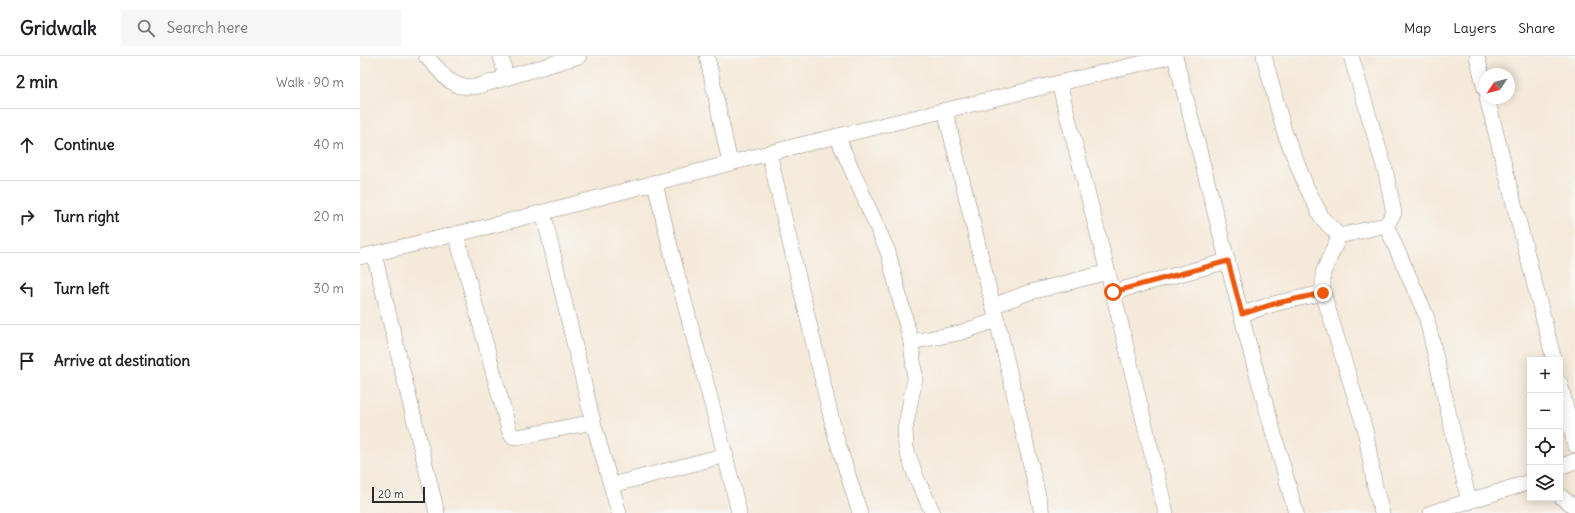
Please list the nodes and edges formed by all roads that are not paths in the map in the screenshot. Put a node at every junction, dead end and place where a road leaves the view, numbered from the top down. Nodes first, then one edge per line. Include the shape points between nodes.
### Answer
1 (426, 56) edge
2 (501, 56) edge
3 (579, 56) edge
4 (707, 56) edge
5 (1173, 56) edge
6 (1264, 56) edge
7 (1351, 56) edge
8 (1476, 56) edge
9 (1479, 68) edge
10 (506, 78) junction
11 (1058, 83) junction
12 (1489, 104) edge
13 (945, 110) junction
14 (837, 136) junction
15 (769, 153) junction
16 (730, 163) junction
17 (654, 182) junction
18 (543, 212) junction
19 (1386, 225) junction
20 (456, 234) junction
21 (1339, 236) junction
22 (367, 256) edge
23 (1228, 261) junction
24 (1108, 272) junction
25 (1113, 292) junction
26 (1323, 293) junction
27 (995, 313) junction
28 (1242, 314) junction
29 (911, 342) junction
30 (1553, 357) edge
31 (1562, 393) edge
32 (593, 422) junction
33 (1575, 445) edge
34 (726, 455) junction
35 (1575, 461) edge
36 (1563, 466) edge
37 (1527, 483) edge
38 (612, 485) junction
39 (1563, 498) edge
40 (1469, 502) junction
41 (1575, 507) edge
42 (437, 513) edge
43 (619, 513) edge
44 (740, 513) edge
45 (860, 513) edge
46 (933, 513) edge
47 (1042, 513) edge
48 (1166, 513) edge
49 (1296, 513) edge
50 (1382, 513) edge
51 (1431, 513) edge

1 - 10 street via 447,79 459,86 474,87
2 - 10 street
3 - 10 street
4 - 16 street
5 - 11 street
5 - 23 street
6 - 21 street via 1284,131 1306,186 1322,218
7 - 19 street via 1388,180 1394,213
8 - 9 street
11 - 13 street
11 - 24 street
12 - 30 street
13 - 14 street
13 - 27 street
14 - 15 street
14 - 29 street via 888,252
15 - 16 street
15 - 45 street via 835,434
16 - 17 street
17 - 18 street
17 - 34 street via 669,250
18 - 20 street
18 - 32 street
19 - 21 street
19 - 40 street via 1426,315
20 - 22 street
20 - 32 street via 512,436 518,437
21 - 26 street via 1324,273
22 - 42 street
23 - 25 street
23 - 28 street
24 - 25 street
24 - 27 street via 1027,293
25 - 48 street
26 - 28 street
26 - 50 street via 1365,429
27 - 29 street via 959,333
27 - 47 street
28 - 49 street
29 - 46 street via 915,378 905,429 906,448
31 - 33 street
32 - 38 street
34 - 38 street
34 - 44 street
35 - 36 street
37 - 40 street
38 - 43 street
39 - 41 street
40 - 51 street

